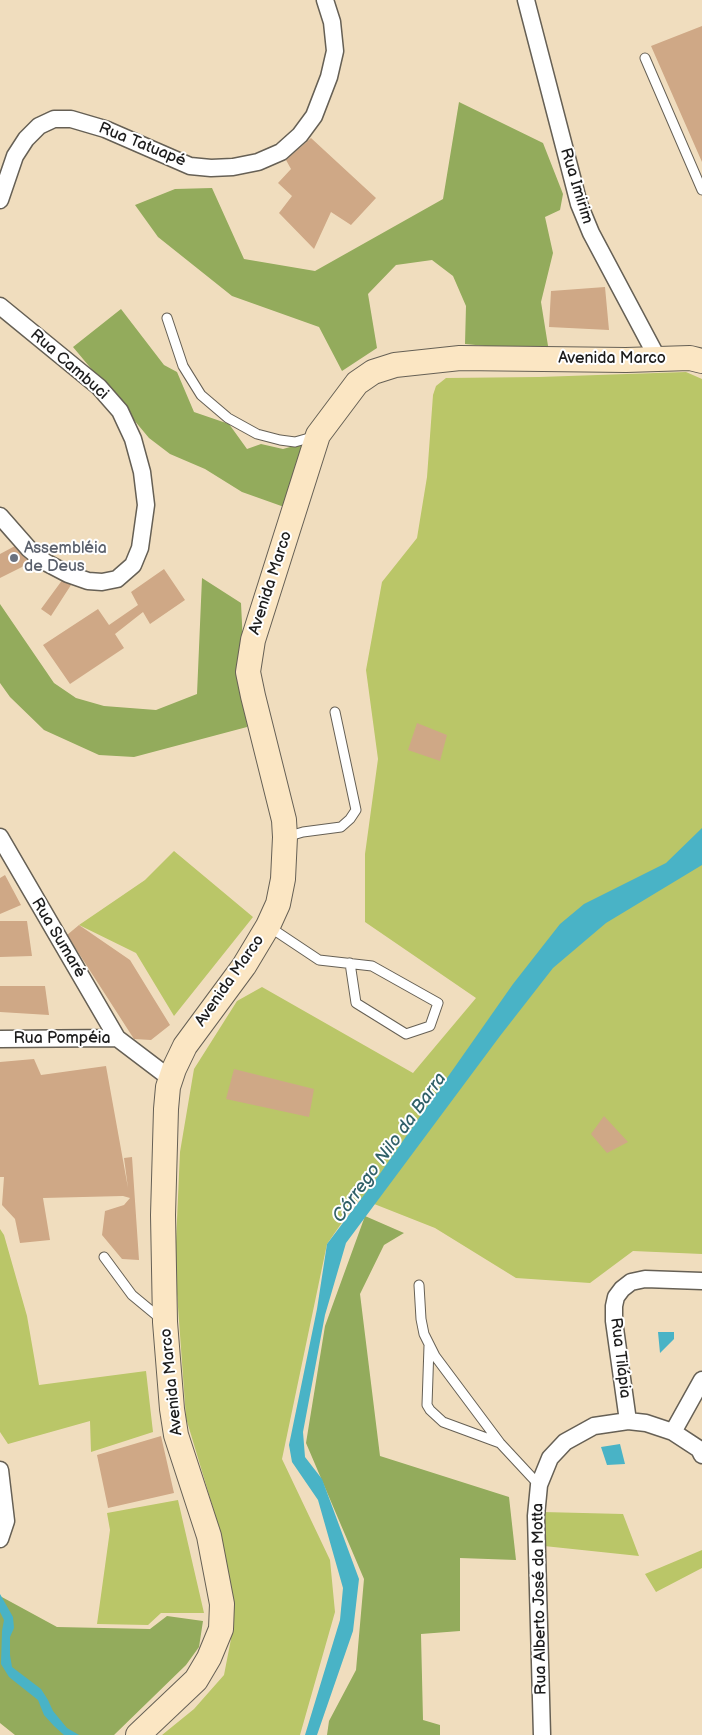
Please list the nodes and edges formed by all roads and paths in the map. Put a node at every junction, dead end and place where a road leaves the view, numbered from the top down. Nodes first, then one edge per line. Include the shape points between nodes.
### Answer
1 (325, 0) edge
2 (526, 0) edge
3 (644, 58) dead end
4 (702, 190) edge
5 (0, 200) edge
6 (0, 306) edge
7 (167, 318) dead end
8 (658, 359) junction
9 (702, 361) edge
10 (318, 435) junction
11 (0, 516) edge
12 (335, 712) dead end
13 (0, 837) edge
14 (285, 837) junction
15 (268, 926) junction
16 (350, 963) junction
17 (0, 1038) edge
18 (117, 1038) junction
19 (171, 1079) junction
20 (104, 1258) dead end
21 (702, 1281) edge
22 (420, 1286) dead end
23 (166, 1322) junction
24 (429, 1346) junction
25 (702, 1380) edge
26 (628, 1421) junction
27 (674, 1432) junction
28 (500, 1443) junction
29 (701, 1450) edge
30 (0, 1470) edge
31 (540, 1485) junction
32 (0, 1539) edge
33 (138, 1735) edge
34 (542, 1735) edge

1 - 5 street, Rua Tatuapé via 332,22 335,51 329,77 314,116 300,135 281,152 258,162 233,167 190,166 105,129 71,118 54,119 39,126 26,139 15,156
2 - 8 street, Rua Imirim via 579,204 591,234
3 - 4 lane
6 - 11 street, Rua Cambuci via 99,387 120,411 133,439 146,505 140,548 133,565 117,579 102,582 68,574 45,562
7 - 10 lane via 183,366 201,395 228,418 258,434 280,440 295,442
8 - 9 main road, Avenida Marco
8 - 10 main road, Avenida Marco via 460,358 395,365 373,372 357,383
10 - 14 main road, Avenida Marco via 253,640 248,672 284,820
12 - 14 lane via 356,810 341,827
13 - 18 street, Rua Sumaré
14 - 15 main road, Avenida Marco via 284,879
15 - 16 lane via 319,960
15 - 19 main road, Avenida Marco via 244,966 185,1046
16 - 16 lane via 372,966 438,1003 430,1026 406,1034 356,1002
17 - 18 street, Rua Pompéia
18 - 19 street, Rua Pompéia
19 - 23 main road, Avenida Marco via 164,1148
20 - 23 lane via 132,1294
21 - 26 street, Rua Tilápia via 645,1279 631,1282 616,1297 614,1321
22 - 24 lane via 420,1319
23 - 33 main road, Avenida Marco via 176,1435 209,1536 222,1604 221,1629 196,1680
24 - 28 lane
24 - 28 lane via 427,1405 430,1410 443,1422
25 - 27 street
26 - 27 street, Rua Alberto José da Motta
26 - 31 street, Rua Alberto José da Motta via 594,1426 565,1442 550,1458
27 - 29 street, Rua Alberto José da Motta
28 - 31 lane
30 - 32 street via 6,1521
31 - 34 street, Rua Alberto José da Motta via 536,1516

